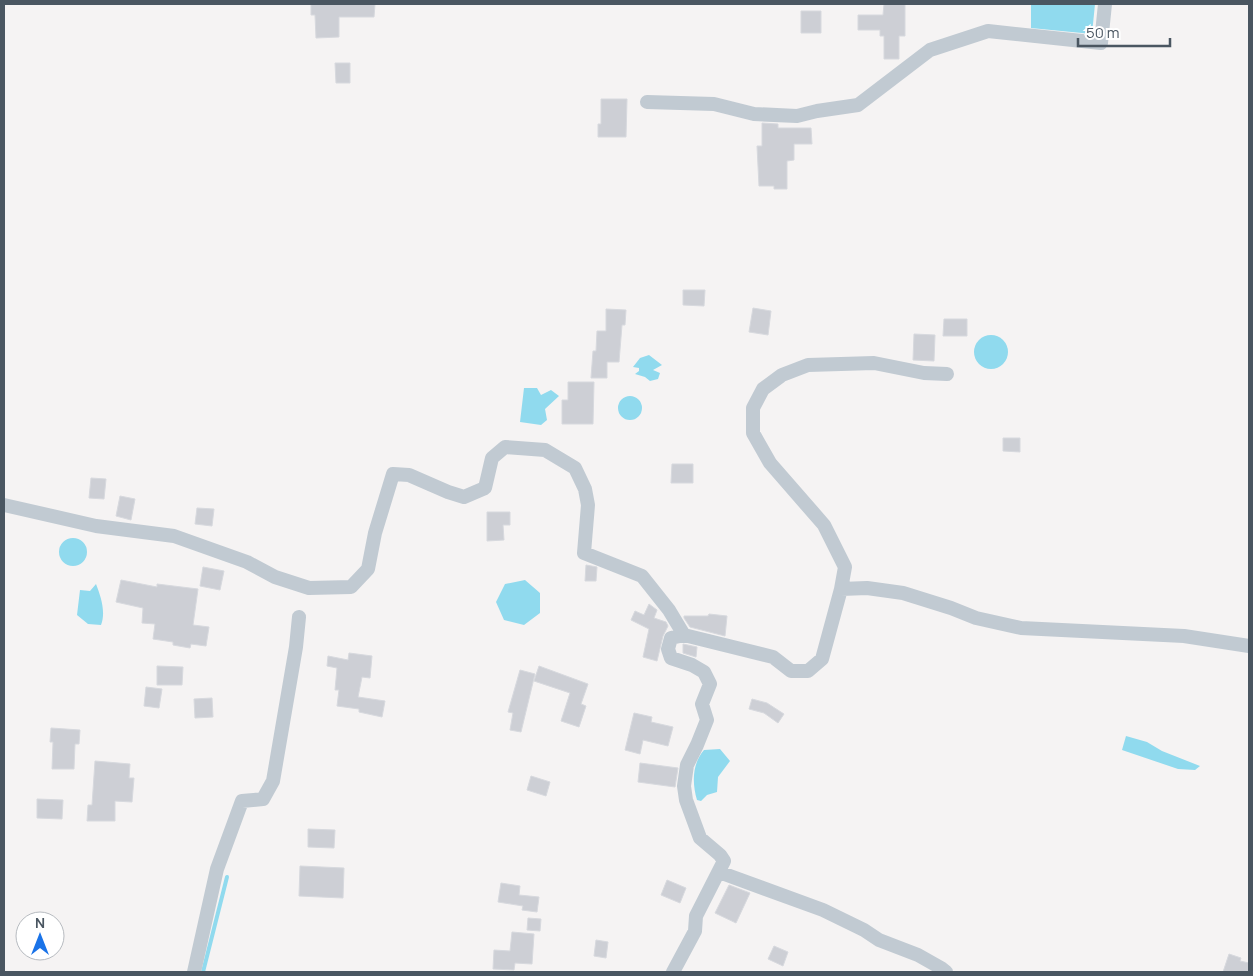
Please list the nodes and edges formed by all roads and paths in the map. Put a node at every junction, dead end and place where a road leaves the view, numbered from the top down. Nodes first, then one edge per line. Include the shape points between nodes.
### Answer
1 (1105, 4) edge
2 (648, 102) dead end
3 (947, 374) dead end
4 (4, 505) edge
5 (841, 589) junction
6 (299, 617) dead end
7 (684, 635) junction
8 (1249, 646) edge
9 (719, 872) junction
10 (194, 972) edge
11 (673, 972) edge
12 (946, 972) edge

1 - 2 street via 1101,43 988,31 930,50 858,105 797,116 754,114 714,104
3 - 5 street via 874,363 808,366 782,375 763,389 753,408 753,433 770,463 824,526 845,567
4 - 7 street via 96,526 174,536 309,588 351,587 368,569 393,474 409,475 464,497 485,488 492,458 505,447 545,450 575,468 585,489 588,505 584,553 642,576
5 - 7 street via 822,659 808,671 791,671 774,657
5 - 8 street via 867,588 903,593 976,618 1021,628 1184,636
6 - 10 street via 273,781 263,799 242,801 217,869
7 - 9 street via 671,638 668,650 671,658 704,672 710,684 702,704 707,720 687,765 686,800 700,838 724,861
9 - 11 street via 696,916 695,930
9 - 12 street via 823,910

